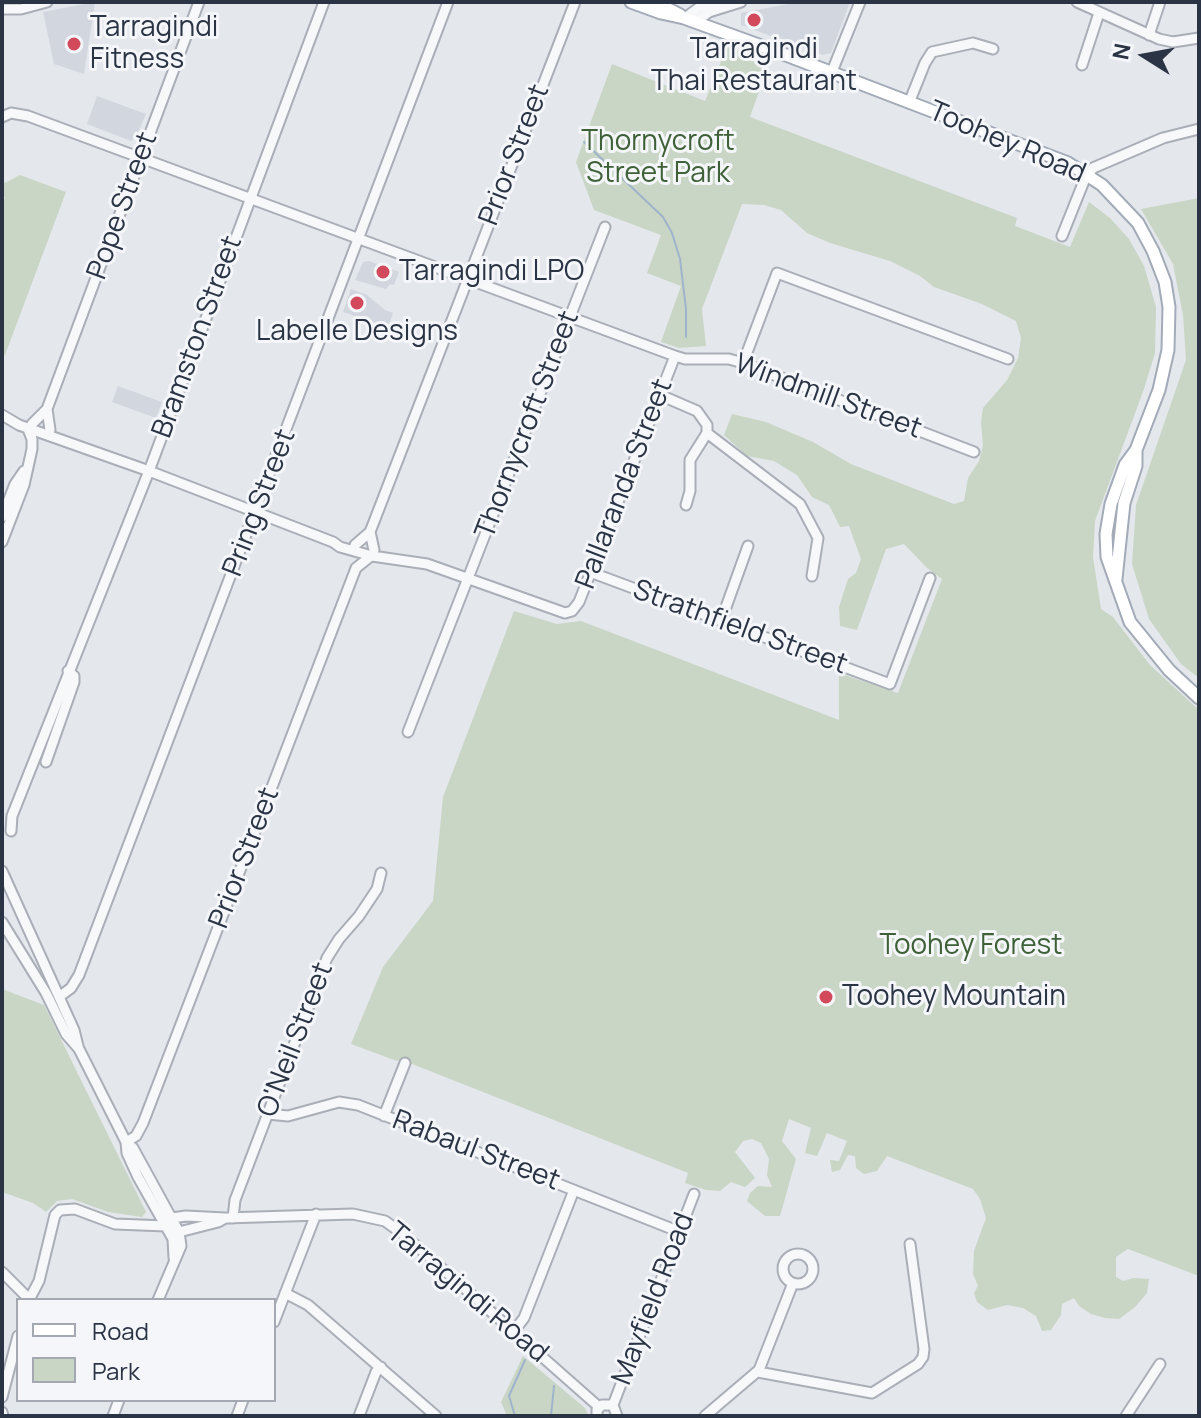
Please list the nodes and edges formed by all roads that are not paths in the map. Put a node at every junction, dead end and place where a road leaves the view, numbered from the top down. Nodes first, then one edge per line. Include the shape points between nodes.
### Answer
1 (47, 2) edge
2 (199, 2) edge
3 (324, 2) edge
4 (448, 2) edge
5 (575, 2) edge
6 (631, 2) edge
7 (655, 2) edge
8 (675, 2) edge
9 (687, 2) edge
10 (718, 2) edge
11 (860, 2) edge
12 (1077, 2) edge
13 (1160, 2) edge
14 (734, 3) edge
15 (2, 9) edge
16 (1099, 13) junction
17 (688, 19) junction
18 (1149, 35) junction
19 (1199, 38) edge
20 (993, 49) dead end
21 (1082, 65) dead end
22 (831, 74) junction
23 (909, 103) junction
24 (2, 117) edge
25 (1199, 129) edge
26 (141, 158) junction
27 (1088, 173) junction
28 (249, 199) junction
29 (605, 227) dead end
30 (1062, 236) dead end
31 (358, 240) junction
32 (467, 279) junction
33 (570, 318) junction
34 (675, 356) junction
35 (1008, 359) dead end
36 (743, 363) junction
37 (660, 395) junction
38 (47, 409) junction
39 (6, 417) edge
40 (30, 426) junction
41 (49, 433) junction
42 (707, 433) junction
43 (32, 449) junction
44 (974, 452) dead end
45 (28, 464) junction
46 (149, 471) junction
47 (686, 505) dead end
48 (257, 512) junction
49 (2, 517) edge
50 (370, 532) junction
51 (2, 542) edge
52 (748, 546) dead end
53 (352, 548) junction
54 (373, 553) junction
55 (356, 568) junction
56 (590, 572) junction
57 (812, 576) dead end
58 (930, 578) dead end
59 (468, 579) junction
60 (721, 621) junction
61 (68, 671) junction
62 (1199, 698) edge
63 (408, 732) dead end
64 (46, 762) dead end
65 (11, 831) dead end
66 (2, 871) edge
67 (381, 873) dead end
68 (2, 922) edge
69 (59, 997) junction
70 (79, 1049) junction
71 (405, 1063) dead end
72 (268, 1114) junction
73 (384, 1116) junction
74 (126, 1142) junction
75 (574, 1190) junction
76 (694, 1194) dead end
77 (316, 1214) junction
78 (229, 1218) junction
79 (169, 1222) junction
80 (179, 1232) junction
81 (680, 1232) junction
82 (910, 1244) dead end
83 (174, 1258) junction
84 (2, 1272) edge
85 (793, 1283) dead end
86 (285, 1293) junction
87 (27, 1298) edge
88 (30, 1298) edge
89 (159, 1298) edge
90 (276, 1317) edge
91 (514, 1331) junction
92 (16, 1344) edge
93 (1160, 1364) dead end
94 (381, 1367) junction
95 (758, 1372) junction
96 (2, 1397) edge
97 (613, 1405) junction
98 (598, 1411) edge
99 (359, 1416) edge
100 (436, 1416) edge
101 (617, 1416) edge
102 (705, 1416) edge
103 (1126, 1416) edge

1 - 15 street
2 - 26 street, Pope Street
3 - 28 street, Bramston Street
4 - 31 street, Pring Street
5 - 32 street, Prior Street
6 - 17 main road, Toohey Road
7 - 17 main road, Toohey Road
8 - 17 main road
9 - 17 main road
10 - 17 street via 700,7
11 - 22 street
12 - 16 street
13 - 18 street
14 - 17 street
16 - 18 street
16 - 21 street
17 - 22 main road, Toohey Road
18 - 19 street via 1173,42
20 - 23 street via 973,43 932,52
22 - 23 main road, Toohey Road
23 - 27 main road, Toohey Road
24 - 26 street, Windmill Street via 18,113
25 - 27 street via 1163,138
26 - 28 street, Windmill Street
26 - 38 street, Pope Street
27 - 30 street
27 - 62 main road, Toohey Road via 1138,223 1165,282 1169,307 1165,371 1136,450 1116,579 1130,622
28 - 31 street, Windmill Street
28 - 46 street, Bramston Street
29 - 33 street, Thornycroft Street
31 - 32 street, Windmill Street
31 - 48 street, Pring Street
32 - 33 street, Windmill Street
32 - 50 street, Prior Street
33 - 34 street, Windmill Street
33 - 59 street, Thornycroft Street
34 - 36 street, Windmill Street
34 - 37 street, Pallaranda Street
35 - 36 street via 777,273
36 - 44 street, Windmill Street
37 - 42 street via 702,415
37 - 56 street, Pallaranda Street
38 - 40 street, Pope Street
38 - 41 street, Pope Street
39 - 40 street
40 - 41 street
40 - 43 street
41 - 43 street
41 - 46 street
42 - 47 street via 690,460
42 - 57 street via 800,504 818,538
43 - 45 street
45 - 49 street
45 - 51 street
46 - 48 street
46 - 61 street, Bramston Street
48 - 53 street
48 - 69 street, Pring Street via 79,975
50 - 53 street, Prior Street
50 - 54 street
52 - 60 street
53 - 54 street
53 - 55 street
54 - 55 street
54 - 59 street
55 - 74 street, Prior Street via 143,1123
56 - 59 street, Pallaranda Street via 579,602 572,611 562,612
56 - 60 street, Strathfield Street
58 - 60 street, Strathfield Street via 890,684
59 - 63 street, Thornycroft Street
61 - 64 street, Bramston Street via 74,682
61 - 65 street, Bramston Street via 12,816
66 - 69 street
67 - 72 street, O'Neil Street via 377,889 332,947
68 - 70 street
69 - 70 street
70 - 74 street
71 - 73 street
72 - 73 street, Rabaul Street via 288,1116 339,1102
72 - 78 street, O'Neil Street
73 - 75 street, Rabaul Street
74 - 79 street via 138,1177
75 - 81 street, Rabaul Street
75 - 91 street via 524,1318
76 - 81 street, Mayfield Road
77 - 78 street, Tarragindi Road
77 - 86 street
77 - 91 street, Tarragindi Road via 385,1221
78 - 79 street, Tarragindi Road
78 - 80 street, Tarragindi Road
79 - 80 street
79 - 83 street
79 - 88 street, Tarragindi Road via 123,1225 75,1209 60,1210
80 - 83 street via 181,1246
81 - 97 street, Mayfield Road
82 - 95 street via 924,1349 918,1364 872,1393
83 - 89 street
84 - 87 street
85 - 95 street
86 - 90 street
86 - 94 street via 308,1305
91 - 98 street, Tarragindi Road
92 - 96 street
93 - 103 street
94 - 99 street
94 - 100 street
95 - 102 street
97 - 98 street via 606,1403
97 - 101 street

